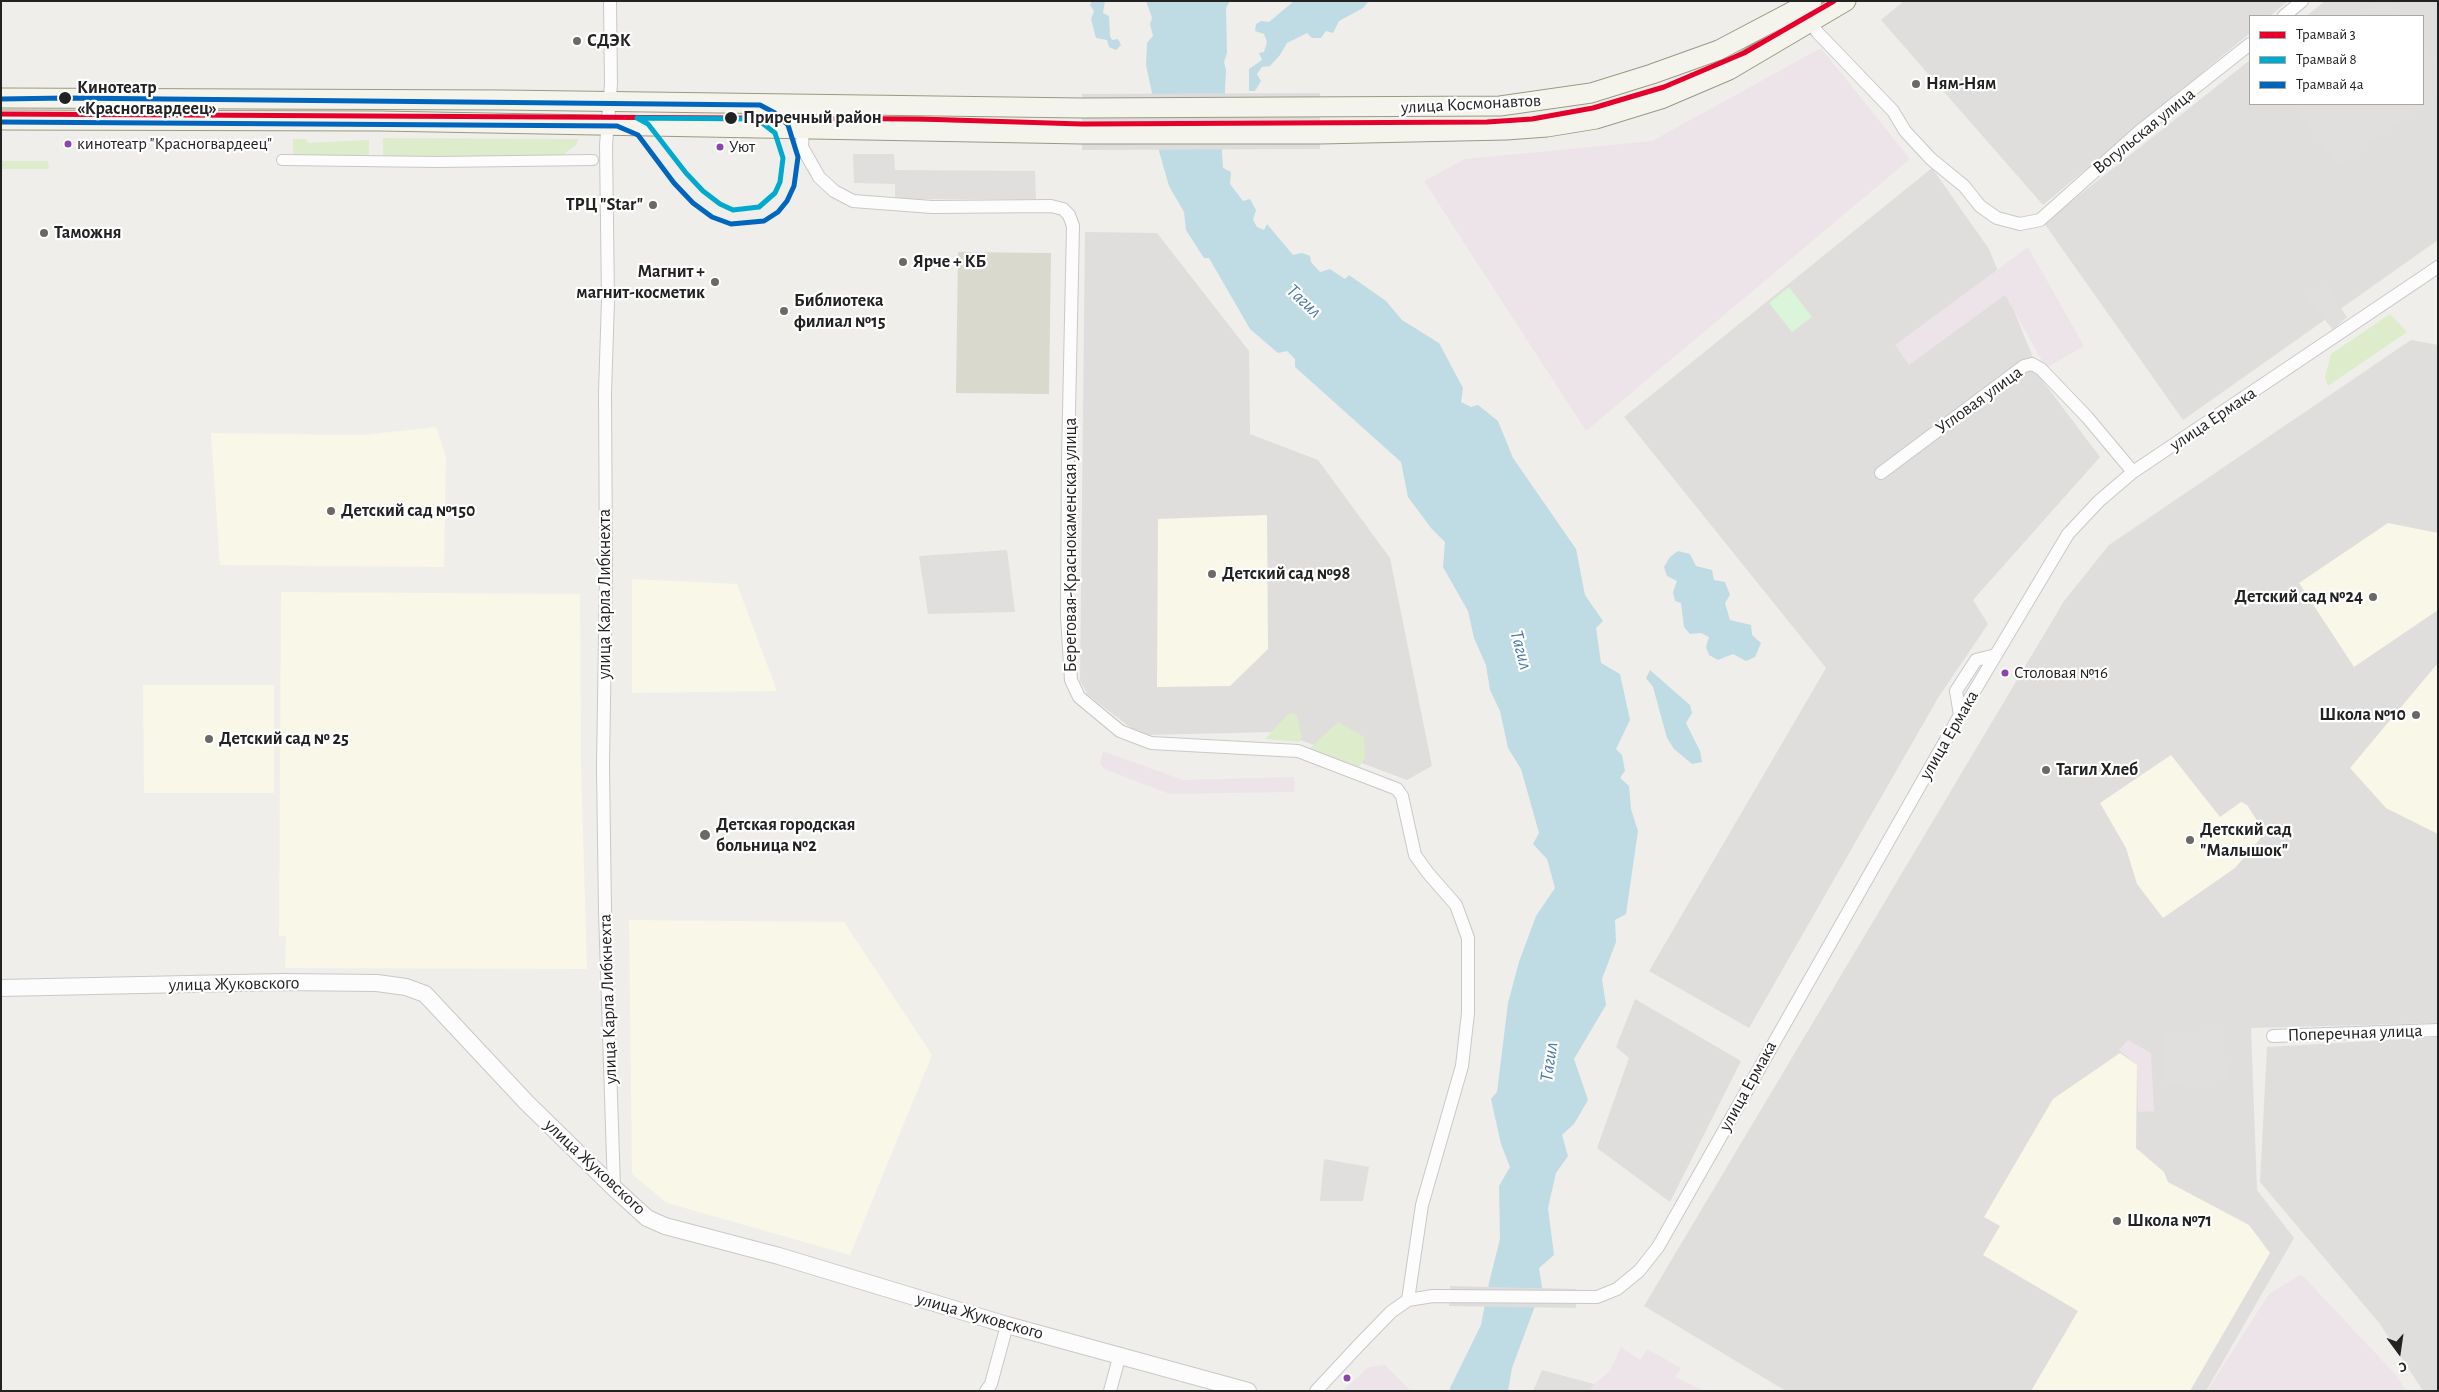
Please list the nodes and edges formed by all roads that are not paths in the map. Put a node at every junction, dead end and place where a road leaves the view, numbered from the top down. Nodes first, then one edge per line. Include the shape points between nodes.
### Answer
1 (610, 1) edge
2 (1846, 1) edge
3 (2302, 1) edge
4 (1808, 11) edge
5 (2285, 15) edge
6 (2249, 45) edge
7 (1, 98) edge
8 (608, 102) junction
9 (804, 106) junction
10 (1, 120) edge
11 (607, 126) junction
12 (802, 129) junction
13 (282, 160) dead end
14 (592, 160) dead end
15 (2438, 267) edge
16 (2133, 472) junction
17 (1881, 473) dead end
18 (1, 988) edge
19 (2438, 1030) edge
20 (2273, 1036) dead end
21 (614, 1188) junction
22 (1408, 1300) junction
23 (1007, 1325) junction
24 (1120, 1354) junction
25 (986, 1391) edge
26 (1110, 1391) edge
27 (1248, 1391) edge
28 (1316, 1391) edge

1 - 8 street, улица Карла Либкнехта via 611,84
2 - 4 main road, улица Космонавтов
3 - 5 street
4 - 6 street, Вогульская улица via 1931,160 1964,186 1980,206 1997,218 2020,224 2040,220 2140,131
4 - 9 main road, улица Космонавтов via 1719,50 1591,93 1500,106
4 - 12 main road, улица Космонавтов via 1729,70 1661,99 1596,119 1547,127 1320,134
7 - 8 main road, улица Космонавтов
8 - 9 main road, улица Космонавтов
8 - 11 street, улица Карла Либкнехта
9 - 12 street
10 - 11 main road, улица Космонавтов via 380,121
11 - 12 main road, улица Космонавтов
11 - 21 street, улица Карла Либкнехта via 603,766
12 - 22 street, Береговая-Краснокаменская улица via 802,147 819,177 853,202 1051,206 1069,215 1073,226 1067,617 1071,680 1080,698 1120,731 1150,743 1298,751 1397,789 1402,796 1415,855 1456,905 1468,938 1467,1022 1462,1066 1422,1205
13 - 14 street
15 - 16 street, улица Ермака
16 - 17 street, Угловая улица via 2087,417 2041,369 2032,364 2024,366
16 - 22 street, улица Ермака via 2068,534 2049,563 1658,1246 1639,1272 1617,1289 1597,1297 1450,1296
18 - 21 street, улица Жуковского via 282,982 406,986 425,994 527,1103
19 - 20 street, Поперечная улица
21 - 23 street, улица Жуковского via 647,1218 665,1226 779,1256
22 - 28 street via 1391,1312
23 - 24 street, улица Жуковского
23 - 25 street via 991,1384
24 - 26 street
24 - 27 street, улица Жуковского

